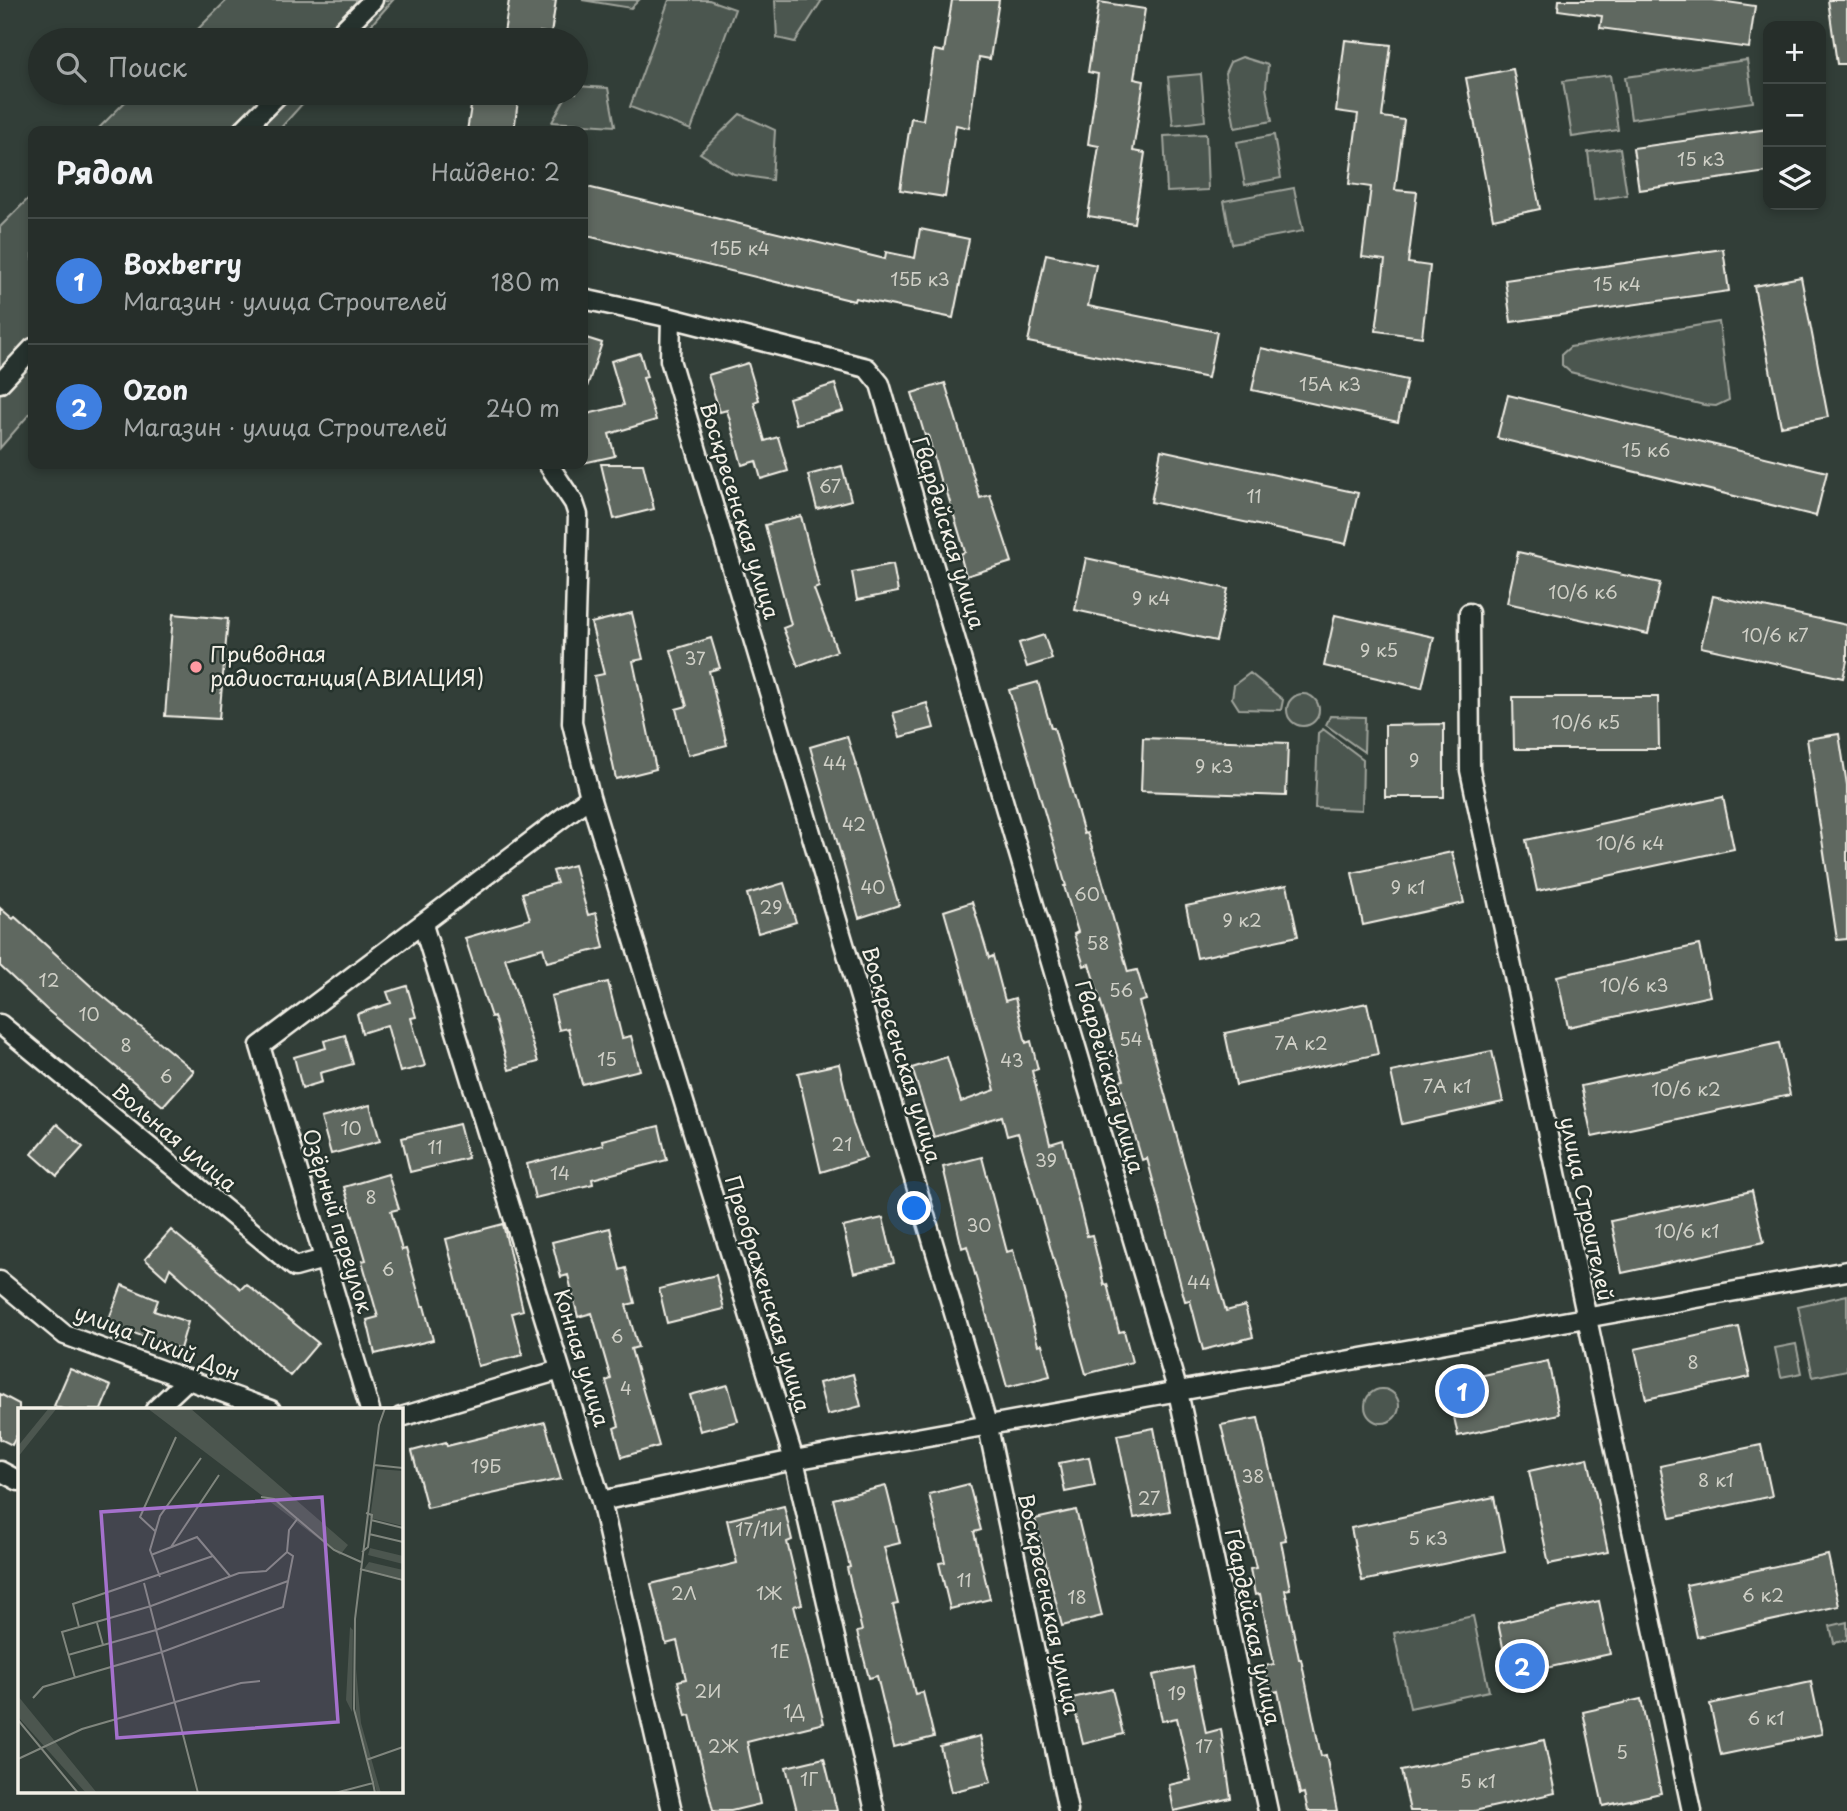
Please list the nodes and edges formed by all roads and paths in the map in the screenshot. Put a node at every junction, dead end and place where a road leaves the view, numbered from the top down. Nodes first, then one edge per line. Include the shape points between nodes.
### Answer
1 (373, 0) edge
2 (345, 28) edge
3 (268, 105) edge
4 (247, 126) edge
5 (588, 300) edge
6 (671, 318) junction
7 (28, 353) edge
8 (0, 383) edge
9 (551, 469) edge
10 (1469, 612) dead end
11 (590, 797) junction
12 (423, 925) junction
13 (0, 1024) edge
14 (324, 1259) junction
15 (1847, 1271) edge
16 (0, 1281) edge
17 (1587, 1320) junction
18 (561, 1370) junction
19 (188, 1379) junction
20 (1178, 1392) junction
21 (157, 1408) edge
22 (266, 1408) edge
23 (369, 1408) edge
24 (402, 1417) edge
25 (988, 1427) junction
26 (794, 1460) junction
27 (0, 1471) edge
28 (18, 1480) edge
29 (601, 1501) junction
30 (671, 1811) edge
31 (875, 1811) edge
32 (1068, 1811) edge
33 (1268, 1811) edge
34 (1692, 1811) edge

1 - 2 street
3 - 4 street
5 - 6 street
6 - 20 street, Гвардейская улица via 867,368 880,384
6 - 25 street, Воскресенская улица via 670,360
7 - 8 street
9 - 11 street, Преображенская улица via 578,515 572,723
10 - 17 street, улица Строителей via 1470,770
11 - 12 street
11 - 26 street, Преображенская улица
12 - 14 street, Озёрный переулок via 260,1046
12 - 18 street, Конная улица
13 - 14 street, Вольная улица via 295,1268
14 - 23 street, Озёрный переулок
15 - 17 street
16 - 19 street, улица Тихий Дон via 65,1335
17 - 20 street
17 - 34 street, улица Строителей
18 - 24 street
18 - 29 street, Конная улица
19 - 21 street
19 - 22 street, улица Тихий Дон
20 - 25 street
20 - 33 street, Гвардейская улица
25 - 26 street
25 - 32 street, Воскресенская улица
26 - 29 street
26 - 31 street, Преображенская улица
27 - 28 street
29 - 30 street, Конная улица

